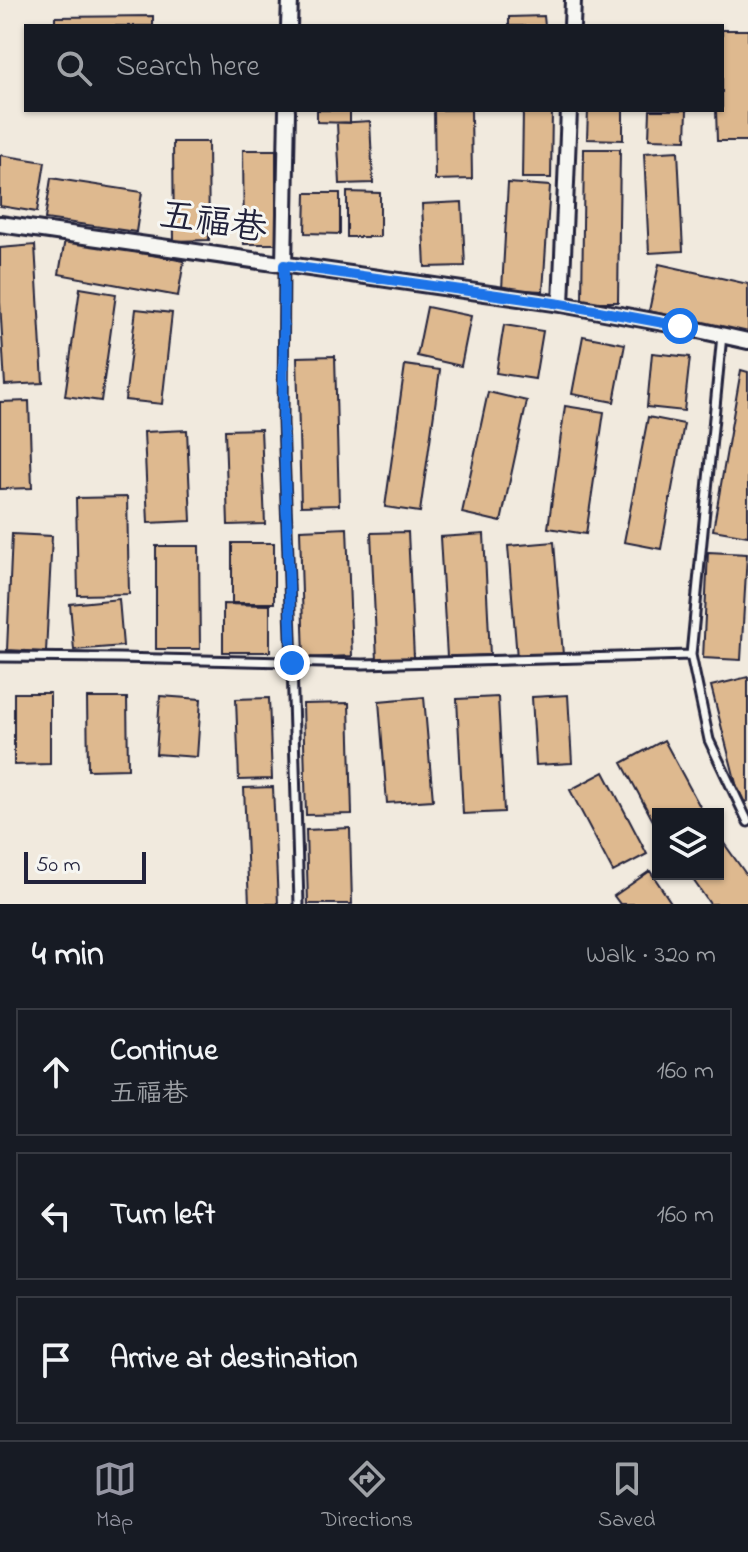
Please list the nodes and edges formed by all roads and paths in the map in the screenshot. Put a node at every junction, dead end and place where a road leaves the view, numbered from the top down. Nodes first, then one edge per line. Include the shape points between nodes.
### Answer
1 (290, 0) edge
2 (573, 0) edge
3 (289, 24) edge
4 (572, 24) edge
5 (287, 112) edge
6 (569, 112) edge
7 (0, 224) edge
8 (284, 265) junction
9 (561, 304) junction
10 (722, 335) junction
11 (748, 341) edge
12 (691, 655) junction
13 (0, 657) edge
14 (292, 663) junction
15 (748, 822) edge
16 (299, 904) edge

1 - 3 street
2 - 4 street
5 - 8 street
6 - 9 street
7 - 8 street, 五福巷
8 - 9 street, 五福巷
8 - 14 lane via 283,422
9 - 10 street, 五福巷
10 - 11 street, 五福巷
10 - 12 lane
12 - 14 lane
12 - 15 lane via 709,740
13 - 14 lane
14 - 16 lane

